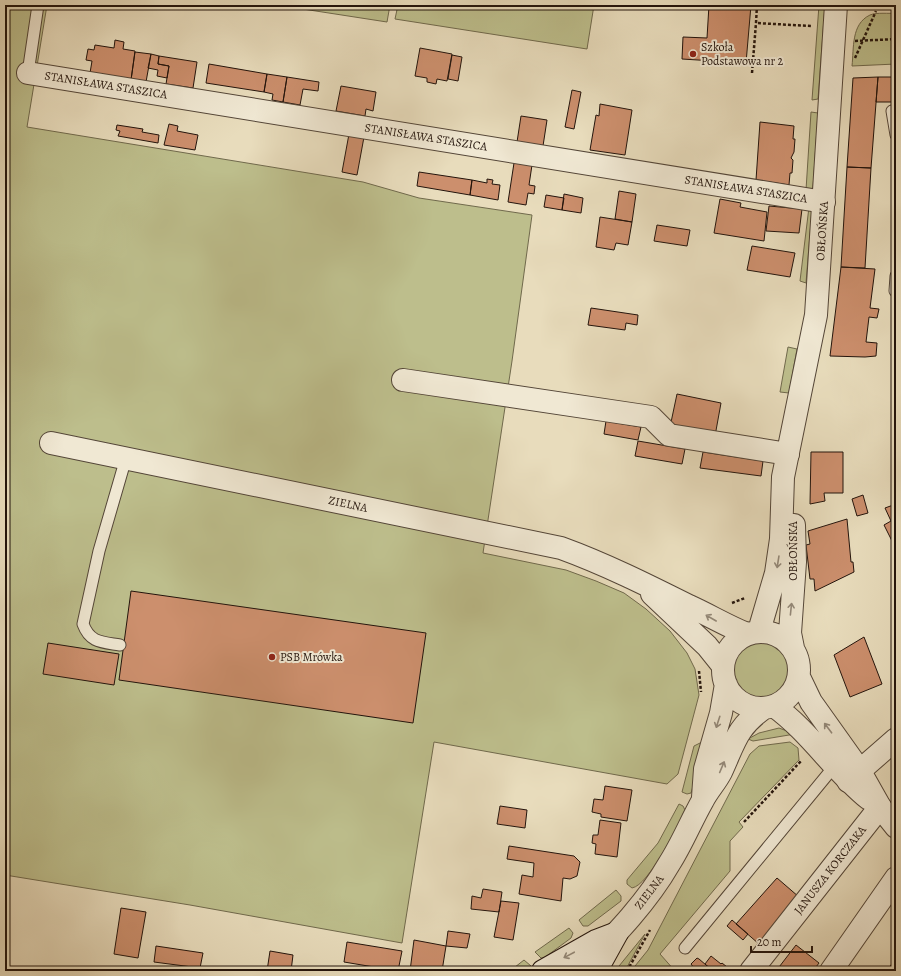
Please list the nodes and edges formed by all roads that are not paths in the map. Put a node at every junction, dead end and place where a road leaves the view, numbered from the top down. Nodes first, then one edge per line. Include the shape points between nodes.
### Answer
1 (38, 5) edge
2 (836, 5) edge
3 (28, 73) joint
4 (892, 111) dead end
5 (896, 135) edge
6 (824, 202) junction
7 (896, 276) edge
8 (895, 291) dead end
9 (403, 380) dead end
10 (51, 443) dead end
11 (788, 454) junction
12 (126, 458) junction
13 (639, 580) junction
14 (753, 633) junction
15 (120, 645) dead end
16 (793, 648) junction
17 (724, 675) junction
18 (799, 677) junction
19 (769, 707) junction
20 (896, 739) edge
21 (847, 768) junction
22 (703, 801) junction
23 (880, 807) junction
24 (896, 827) edge
25 (896, 878) edge
26 (617, 933) junction
27 (685, 948) dead end
28 (543, 971) edge
29 (580, 971) edge
30 (596, 971) edge
31 (751, 971) edge
32 (831, 971) edge

1 - 3 lane
2 - 6 street, OBŁOŃSKA
3 - 6 street, STANISŁAWA STASZICA
4 - 5 lane
6 - 11 street, OBŁOŃSKA via 816,314
7 - 8 lane
9 - 11 street via 651,418 669,435
10 - 12 street, ZIELNA
11 -> 14 street, OBŁOŃSKA via 783,477 781,539 776,573
16 -> 11 street, OBŁOŃSKA via 790,633 795,562 792,472
12 - 13 street, ZIELNA via 561,548
12 - 15 lane via 96,563 83,624 87,634 96,641
14 -> 13 street, ZIELNA via 722,624
13 - 17 street, ZIELNA via 707,646
14 - 16 street via 772,633 784,638
14 - 17 street via 738,640 731,647 726,656
16 - 18 street via 799,662
17 - 19 street via 732,694 741,702 752,707
17 -> 22 street, ZIELNA via 721,713 705,769
18 - 19 street via 790,695
21 -> 18 street
19 - 21 street
22 -> 19 street, ZIELNA via 748,719
20 - 21 street
21 - 23 street
21 - 27 lane
22 - 26 street, ZIELNA via 669,865
23 - 24 street
23 - 31 street, JANUSZA KORCZAKA
25 - 32 street
26 -> 28 street via 596,941
26 - 29 street, ZIELNA
26 - 30 street

